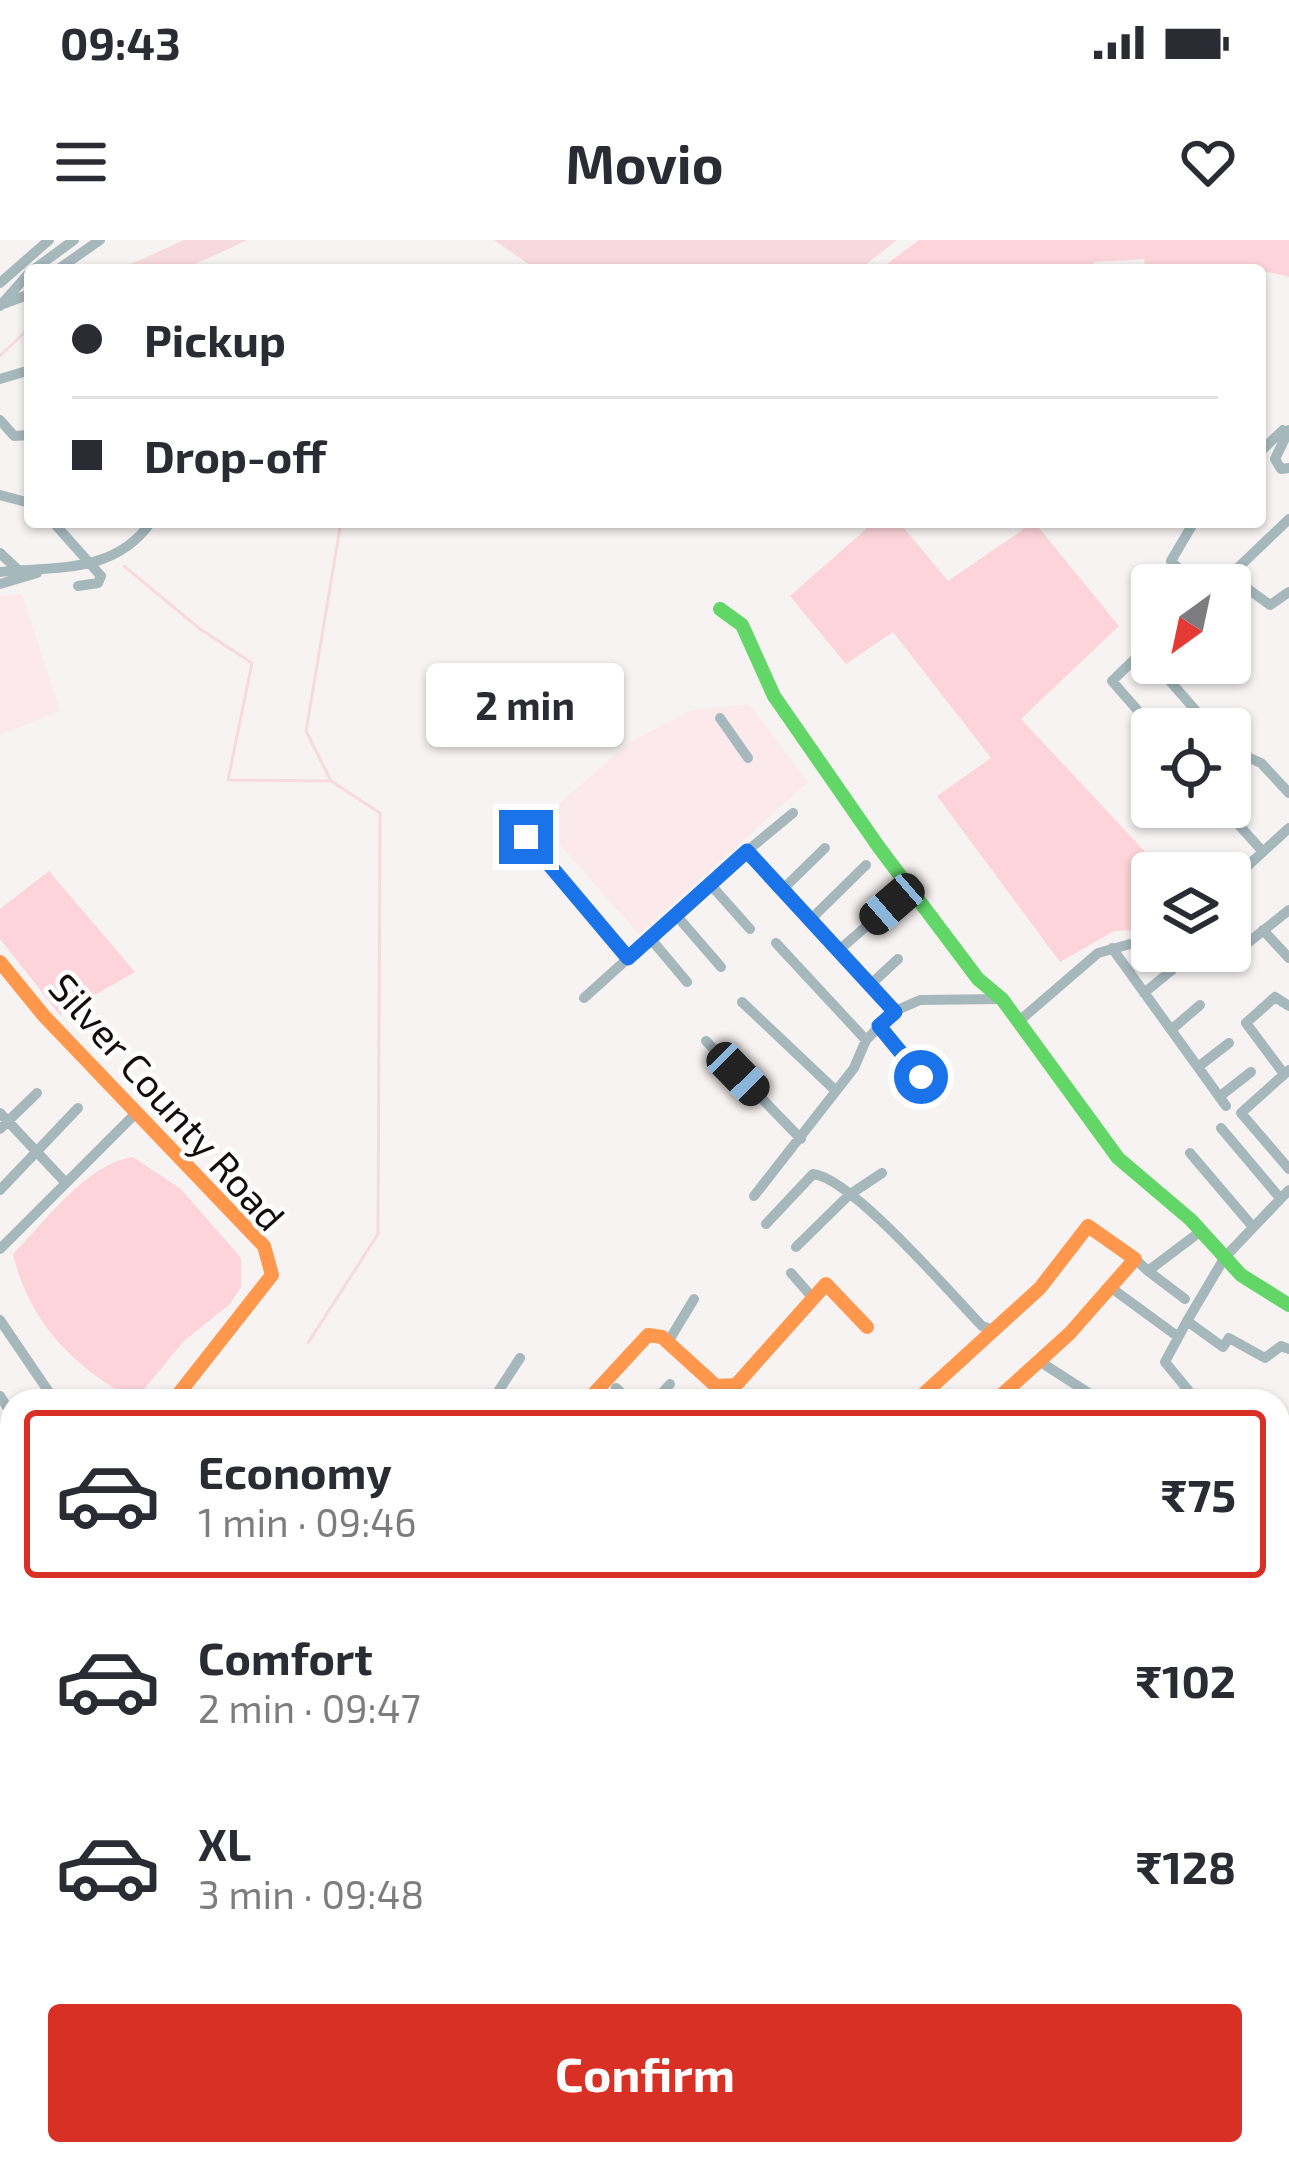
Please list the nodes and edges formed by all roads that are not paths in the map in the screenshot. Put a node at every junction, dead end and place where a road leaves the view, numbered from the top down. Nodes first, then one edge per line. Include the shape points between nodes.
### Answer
1 (49, 240) edge
2 (74, 240) edge
3 (100, 240) edge
4 (26, 264) edge
5 (55, 264) edge
6 (58, 264) edge
7 (6, 285) edge
8 (1, 305) edge
9 (0, 420) edge
10 (1286, 430) edge
11 (24, 435) edge
12 (1289, 468) edge
13 (1289, 518) edge
14 (58, 528) edge
15 (146, 528) edge
16 (1190, 528) edge
17 (0, 553) edge
18 (1174, 564) edge
19 (1242, 564) edge
20 (92, 565) junction
21 (18, 570) junction
22 (0, 572) edge
23 (37, 573) junction
24 (0, 584) edge
25 (78, 586) dead end
26 (1289, 592) edge
27 (1251, 594) edge
28 (720, 609) dead end
29 (1131, 670) edge
30 (1112, 681) junction
31 (1173, 684) edge
32 (1098, 692) dead end
33 (1136, 708) edge
34 (1194, 708) edge
35 (720, 718) dead end
36 (748, 758) dead end
37 (1251, 761) edge
38 (1289, 770) edge
39 (1277, 781) junction
40 (1289, 793) edge
41 (794, 813) dead end
42 (1242, 828) edge
43 (1289, 828) edge
44 (526, 837) dead end
45 (1277, 839) junction
46 (825, 848) dead end
47 (747, 851) junction
48 (1263, 852) junction
49 (1289, 852) edge
50 (1251, 863) edge
51 (866, 865) dead end
52 (710, 884) junction
53 (783, 890) junction
54 (892, 904) dead end
55 (1289, 910) edge
56 (676, 915) junction
57 (810, 920) junction
58 (750, 929) dead end
59 (1263, 930) junction
60 (650, 938) junction
61 (1251, 940) edge
62 (776, 943) dead end
63 (1131, 943) edge
64 (1112, 948) junction
65 (838, 950) junction
66 (628, 958) junction
67 (898, 958) dead end
68 (1289, 958) edge
69 (0, 962) edge
70 (721, 967) dead end
71 (1170, 972) edge
72 (687, 982) dead end
73 (870, 985) junction
74 (1144, 993) junction
75 (584, 998) dead end
76 (1002, 999) junction
77 (742, 1002) dead end
78 (1200, 1005) dead end
79 (1289, 1006) edge
80 (895, 1012) junction
81 (1018, 1022) junction
82 (879, 1026) junction
83 (1171, 1030) junction
84 (866, 1040) junction
85 (706, 1041) dead end
86 (1229, 1043) dead end
87 (1198, 1067) junction
88 (1251, 1072) dead end
89 (1287, 1072) edge
90 (921, 1077) dead end
91 (836, 1091) junction
92 (38, 1093) dead end
93 (78, 1108) dead end
94 (136, 1113) junction
95 (3, 1121) edge
96 (1221, 1128) dead end
97 (801, 1139) junction
98 (36, 1151) junction
99 (1190, 1154) dead end
100 (1289, 1169) edge
101 (882, 1173) dead end
102 (66, 1183) junction
103 (0, 1190) edge
104 (1285, 1194) edge
105 (849, 1195) junction
106 (754, 1196) dead end
107 (766, 1224) dead end
108 (1253, 1227) junction
109 (1201, 1231) junction
110 (796, 1247) dead end
111 (0, 1249) edge
112 (1225, 1257) junction
113 (1136, 1259) junction
114 (1148, 1271) junction
115 (791, 1274) dead end
116 (1110, 1288) junction
117 (812, 1297) junction
118 (694, 1299) dead end
119 (1185, 1299) dead end
120 (1289, 1305) edge
121 (0, 1320) edge
122 (1187, 1321) junction
123 (867, 1327) dead end
124 (994, 1330) junction
125 (1177, 1336) junction
126 (668, 1342) junction
127 (1286, 1344) edge
128 (520, 1358) dead end
129 (1039, 1361) junction
130 (670, 1384) dead end
131 (47, 1389) edge
132 (182, 1389) edge
133 (500, 1389) edge
134 (597, 1389) edge
135 (666, 1389) edge
136 (929, 1389) edge
137 (1008, 1389) edge
138 (1082, 1389) edge
139 (1187, 1389) edge

1 - 4 street
2 - 5 street
3 - 6 street
7 - 8 street
9 - 11 street
10 - 12 street via 1275,459
13 - 19 street
14 - 20 street
15 - 20 street
16 - 18 street
17 - 21 street
20 - 23 street
20 - 25 street via 100,582
21 - 22 street
21 - 23 street
23 - 24 street
26 - 27 street via 1270,605
28 - 76 street via 742,625 774,696 878,846
29 - 30 street
30 - 32 street
30 - 33 street
31 - 34 street
35 - 36 street
37 - 39 street
38 - 39 street
39 - 40 street
41 - 47 street
42 - 48 street
43 - 45 street
44 - 66 street
45 - 48 street
45 - 49 street
46 - 53 street
47 - 52 street
47 - 53 street
48 - 50 street
51 - 57 street
52 - 56 street
52 - 58 street
53 - 57 street
54 - 65 street
55 - 59 street
56 - 60 street
56 - 70 street
57 - 65 street
59 - 61 street
59 - 68 street
60 - 66 street
60 - 72 street
62 - 84 street
63 - 64 street
64 - 74 street
64 - 81 street
65 - 73 street
66 - 75 street
67 - 73 street
69 - 94 street, Silver County Road
71 - 74 street
73 - 80 street
74 - 83 street
76 - 80 street via 920,1000
76 - 81 street
77 - 91 street
78 - 83 street
79 - 89 street via 1275,997 1246,1023
80 - 82 street
81 - 109 street via 1118,1158
82 - 84 street
82 - 90 street
83 - 87 street
84 - 91 street
85 - 97 street
86 - 87 street
87 - 88 street via 1223,1102
89 - 100 street via 1241,1113
91 - 97 street
92 - 95 street
93 - 98 street
94 - 102 street
94 - 132 street, Silver County Road via 264,1246 272,1275
95 - 98 street
96 - 104 street
97 - 106 street
98 - 102 street
98 - 103 street
99 - 108 street
101 - 105 street
102 - 111 street
104 - 108 street
105 - 107 street via 813,1174
105 - 110 street
105 - 124 street
108 - 112 street
109 - 112 street
109 - 114 street
112 - 120 street
112 - 122 street
113 - 114 street
113 - 116 street
113 - 124 street via 1088,1226
114 - 119 street
115 - 117 street
116 - 125 street
116 - 129 street
117 - 123 street via 826,1284
117 - 126 street via 736,1385 716,1386
118 - 126 street
121 - 131 street
122 - 125 street
122 - 127 street via 1222,1347 1229,1338 1265,1358
124 - 136 street
125 - 139 street via 1165,1362
126 - 134 street via 656,1334 642,1339
128 - 133 street
129 - 137 street
129 - 138 street
130 - 135 street

